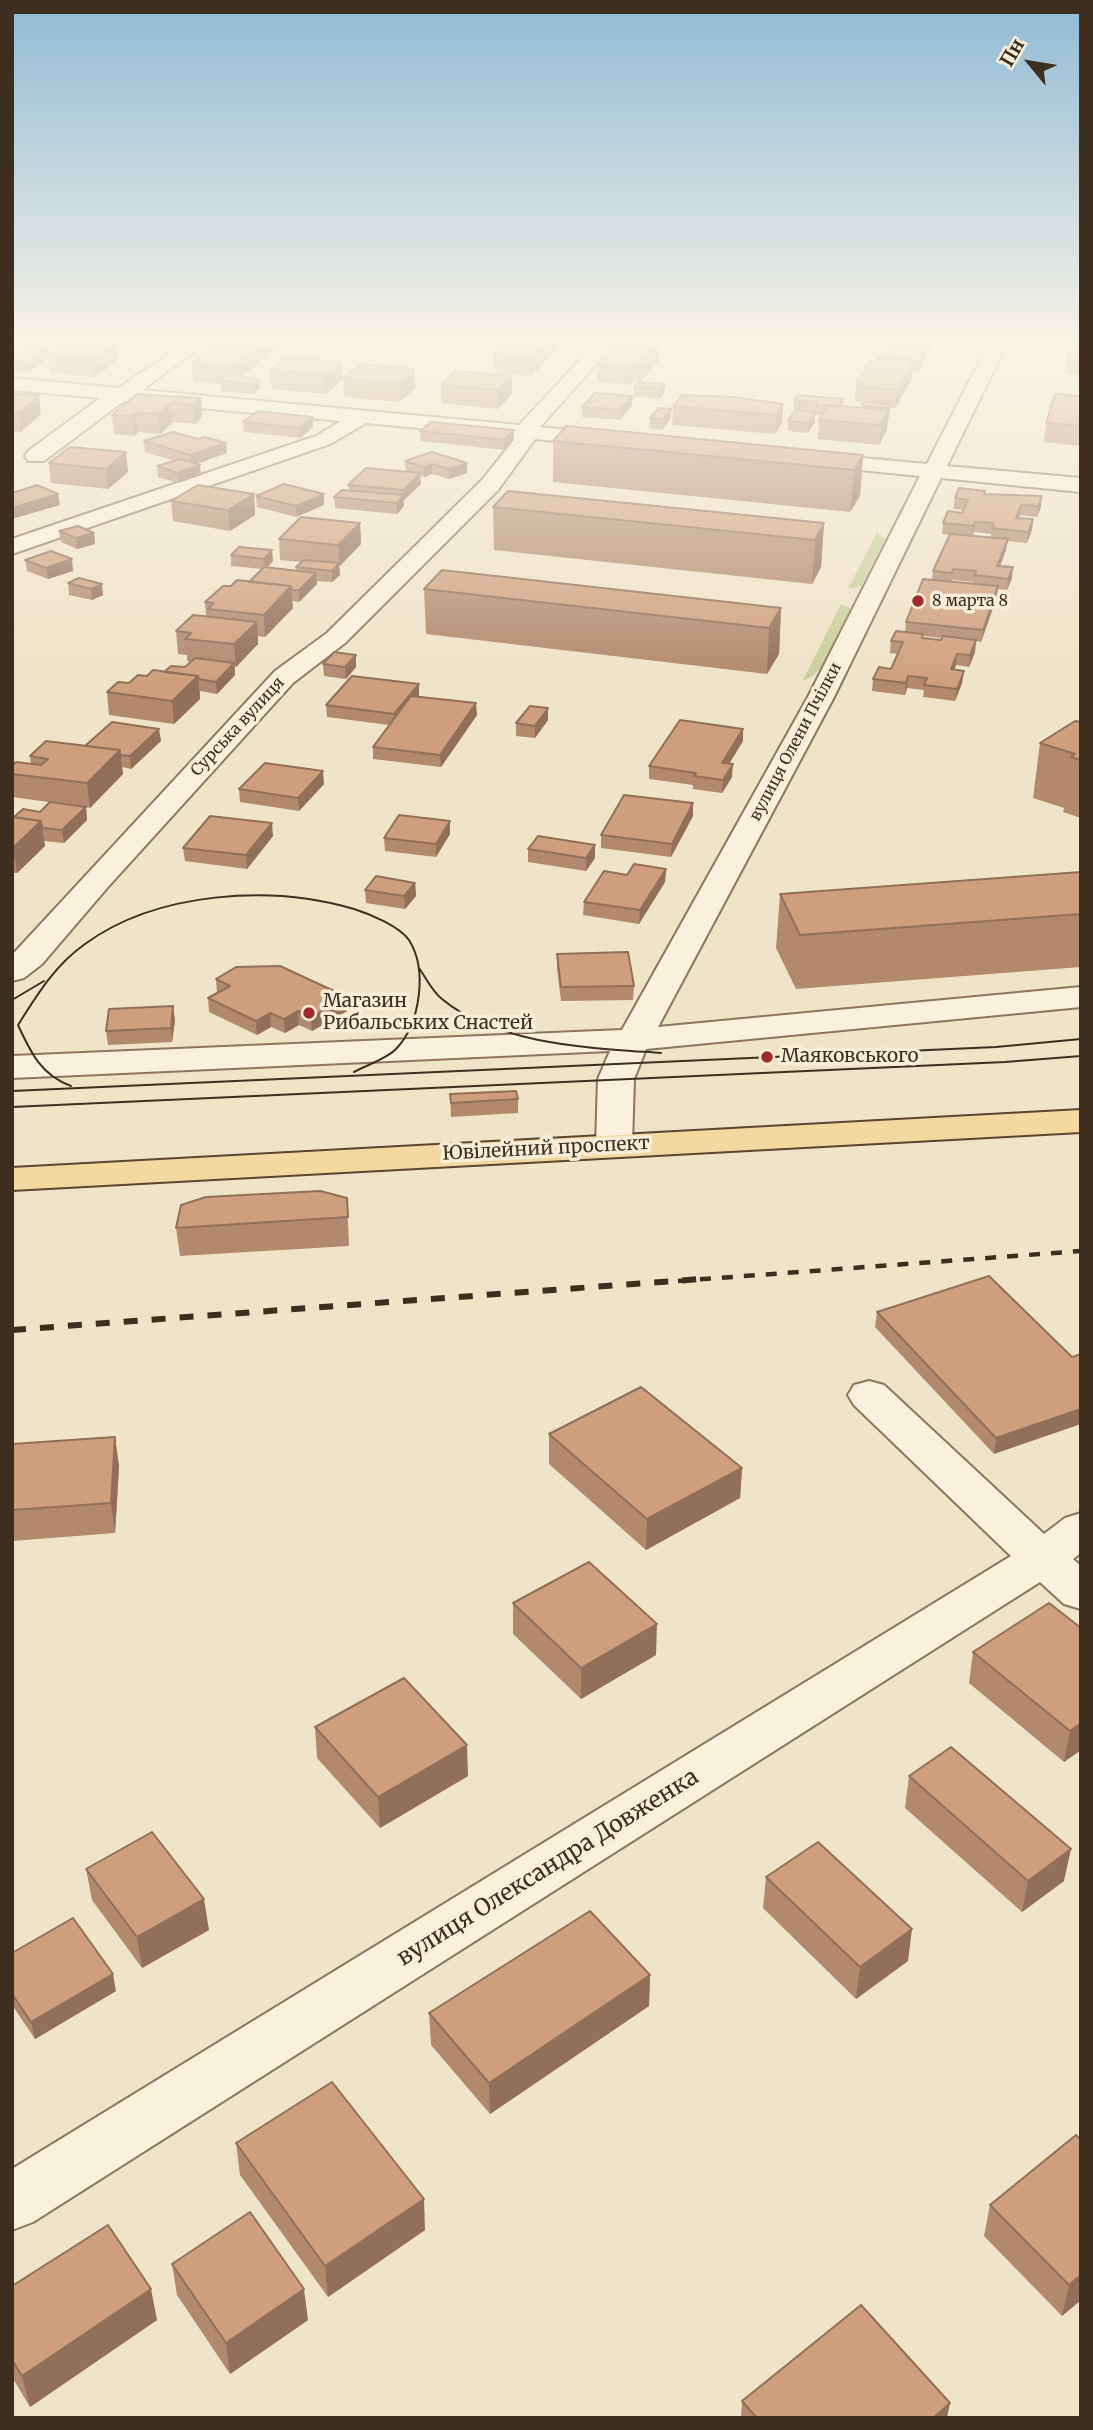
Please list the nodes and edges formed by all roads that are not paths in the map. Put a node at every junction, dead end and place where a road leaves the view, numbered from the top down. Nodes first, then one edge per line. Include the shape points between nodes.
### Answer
1 (275, 456) edge
2 (513, 456) edge
3 (786, 456) edge
4 (943, 456) edge
5 (936, 471) junction
6 (1081, 485) edge
7 (12, 547) edge
8 (12, 971) edge
9 (1081, 997) edge
10 (635, 1040) junction
11 (12, 1067) edge
12 (1081, 1121) edge
13 (614, 1145) junction
14 (12, 1179) edge
15 (869, 1395) dead end
16 (1068, 1560) edge
17 (12, 2203) edge

1 - 7 street
2 - 8 street, Сурська вулиця via 490,485 336,638 284,677 30,957
3 - 5 street
4 - 5 street, вулиця Олени Пчілки
5 - 6 street
5 - 10 street, вулиця Олени Пчілки via 821,697
9 - 10 street
10 - 11 street
10 - 13 street, вулиця Олени Пчілки via 616,1079
12 - 13 main road, Ювілейний проспект
13 - 14 main road, Ювілейний проспект
15 - 16 street
16 - 17 street, вулиця Олександра Довженка

